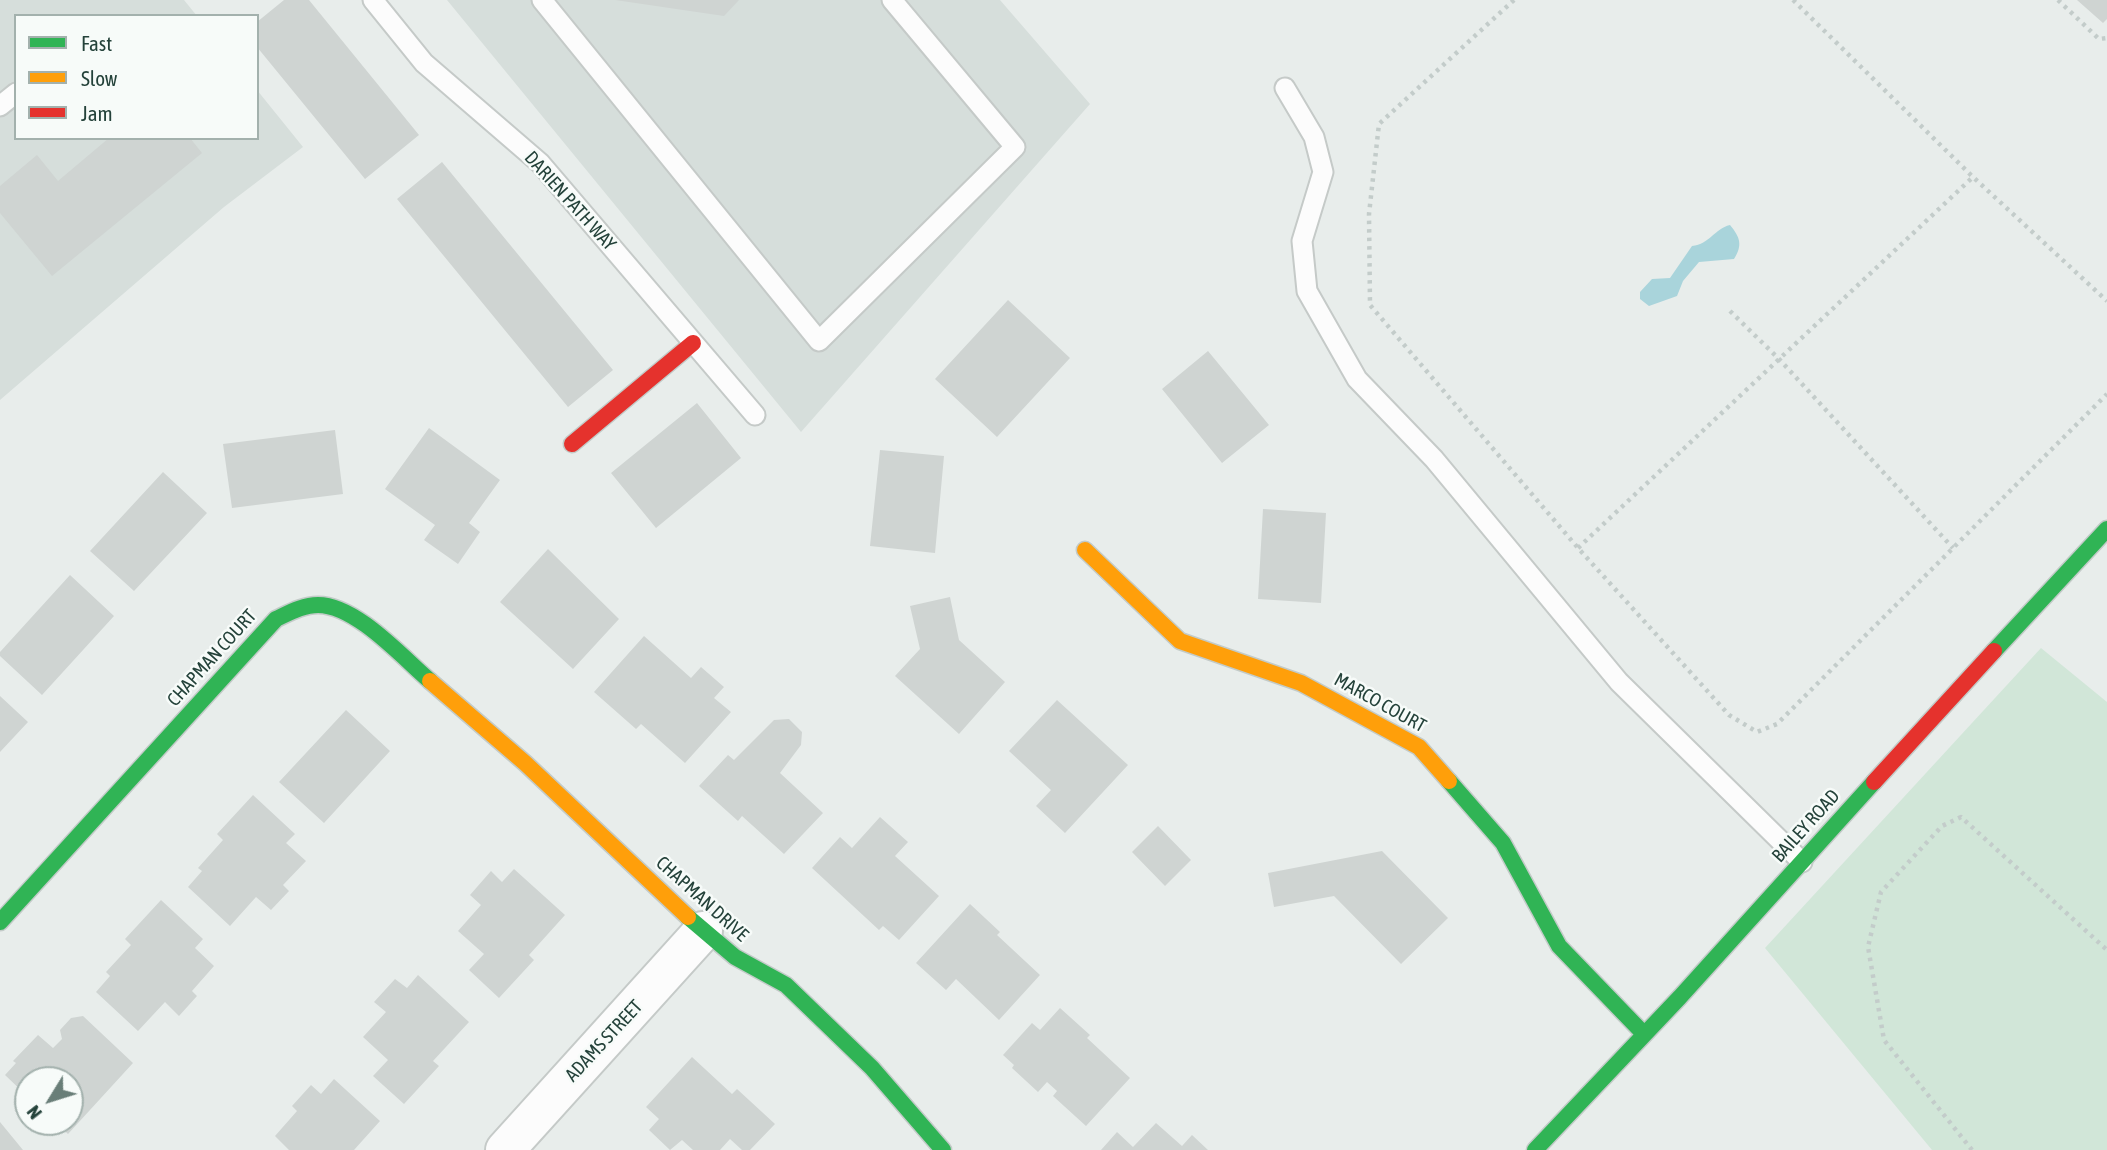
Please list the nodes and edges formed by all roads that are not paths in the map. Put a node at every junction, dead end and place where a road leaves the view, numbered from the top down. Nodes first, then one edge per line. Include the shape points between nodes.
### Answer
1 (373, 0) edge
2 (542, 0) edge
3 (892, 0) edge
4 (1285, 88) dead end
5 (14, 95) edge
6 (0, 106) edge
7 (693, 343) junction
8 (755, 415) dead end
9 (572, 444) dead end
10 (2107, 529) edge
11 (1085, 550) dead end
12 (525, 763) joint
13 (1802, 862) junction
14 (0, 922) edge
15 (703, 931) junction
16 (1643, 1033) junction
17 (505, 1150) edge
18 (943, 1150) edge
19 (1535, 1150) edge

1 - 7 lane, DARIEN PATH WAY via 424,63 540,163
2 - 3 lane via 819,341 1015,147
4 - 13 lane via 1314,136 1323,172 1302,241 1307,291 1357,379 1434,459 1619,682
5 - 6 lane
7 - 8 lane, DARIEN PATH WAY
7 - 9 street
10 - 13 street, BAILEY ROAD via 1984,657
11 - 16 street, MARCO COURT via 1180,641 1301,683 1419,747 1503,843 1559,946
12 - 14 street, CHAPMAN COURT via 360,621 326,605 295,609 276,619
12 - 15 street, CHAPMAN DRIVE
13 - 16 street, BAILEY ROAD
15 - 17 street, ADAMS STREET
15 - 18 street, CHAPMAN DRIVE via 735,957 786,985 872,1068
16 - 19 street, BAILEY ROAD

